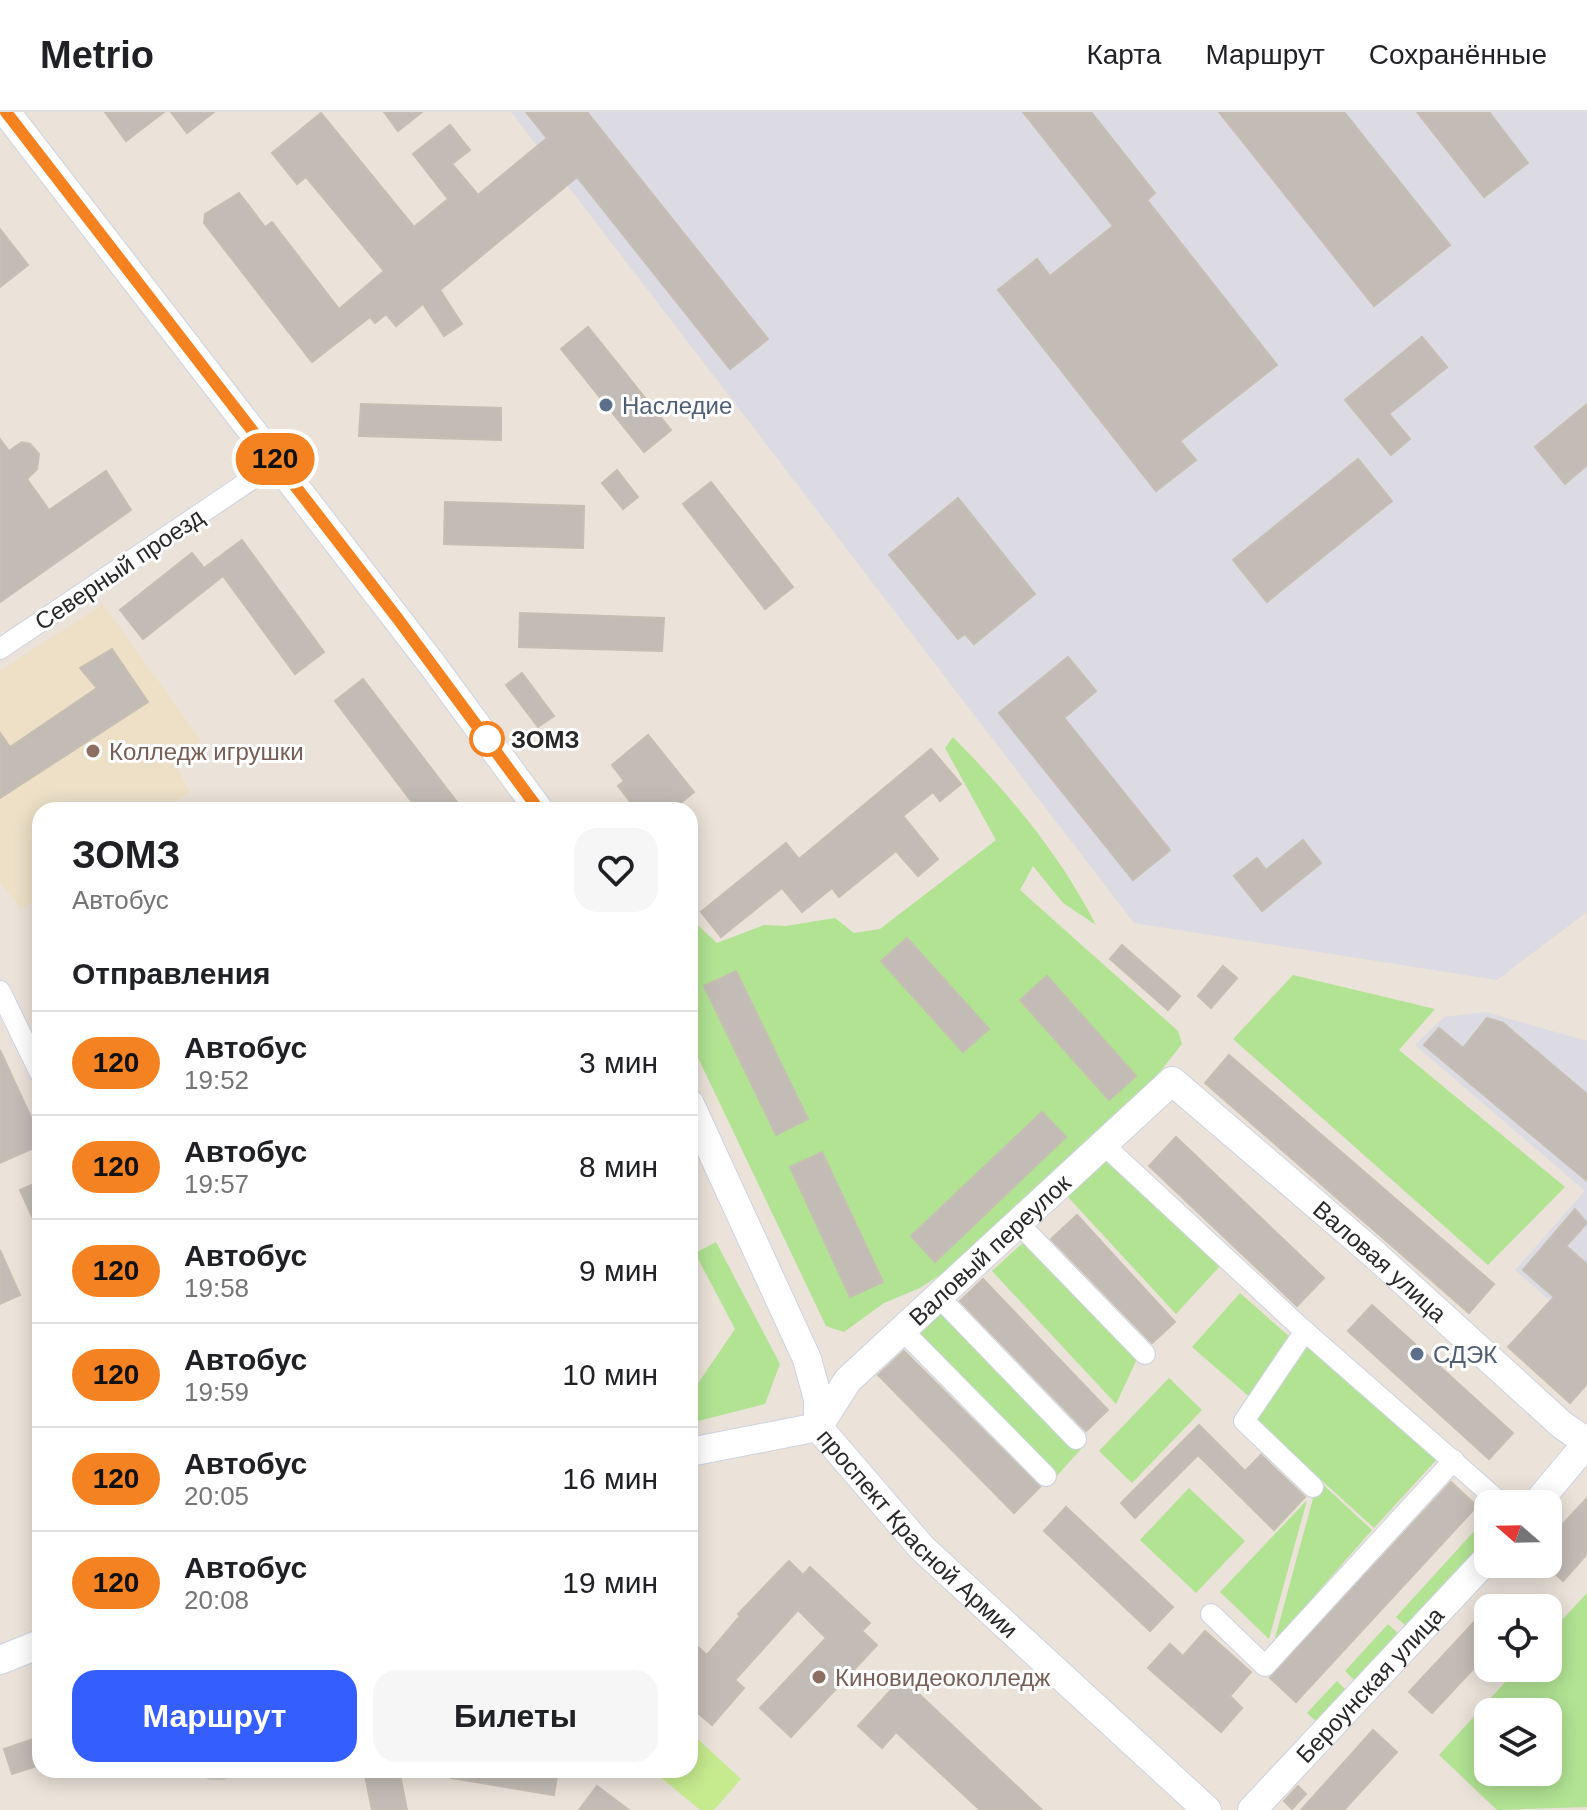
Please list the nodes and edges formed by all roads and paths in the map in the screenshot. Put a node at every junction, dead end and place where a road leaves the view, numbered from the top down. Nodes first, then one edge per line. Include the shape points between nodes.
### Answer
1 (6, 112) edge
2 (277, 462) junction
3 (0, 649) edge
4 (533, 802) edge
5 (0, 991) edge
6 (32, 1057) edge
7 (1172, 1081) joint
8 (698, 1121) edge
9 (1104, 1145) junction
10 (1018, 1223) junction
11 (937, 1295) junction
12 (902, 1330) junction
13 (1305, 1331) junction
14 (1145, 1354) dead end
15 (818, 1427) junction
16 (1076, 1439) dead end
17 (1587, 1442) edge
18 (698, 1450) edge
19 (1454, 1460) junction
20 (1046, 1476) dead end
21 (1313, 1487) dead end
22 (1487, 1490) edge
23 (1548, 1490) edge
24 (1474, 1573) edge
25 (1211, 1614) dead end
26 (32, 1647) edge
27 (0, 1660) edge
28 (1207, 1810) edge
29 (1252, 1810) edge

1 - 2 main road
2 - 3 street, Северный проезд
2 - 4 main road
5 - 6 street
7 - 9 main road, Валовый переулок
7 - 17 main road, Валовая улица
8 - 15 main road, проспект Красной Армии via 807,1359 818,1399
9 - 10 main road, Валовый переулок
9 - 13 street
10 - 11 main road, Валовый переулок
10 - 14 street
11 - 12 main road, Валовый переулок
11 - 16 street
12 - 15 main road, Валовый переулок via 848,1380
12 - 20 street
13 - 19 street
13 - 21 street via 1244,1421
15 - 18 main road
15 - 28 main road, проспект Красной Армии via 922,1548
17 - 23 main road
19 - 22 street
19 - 25 street via 1265,1666
24 - 29 main road, Бероунская улица
26 - 27 main road

